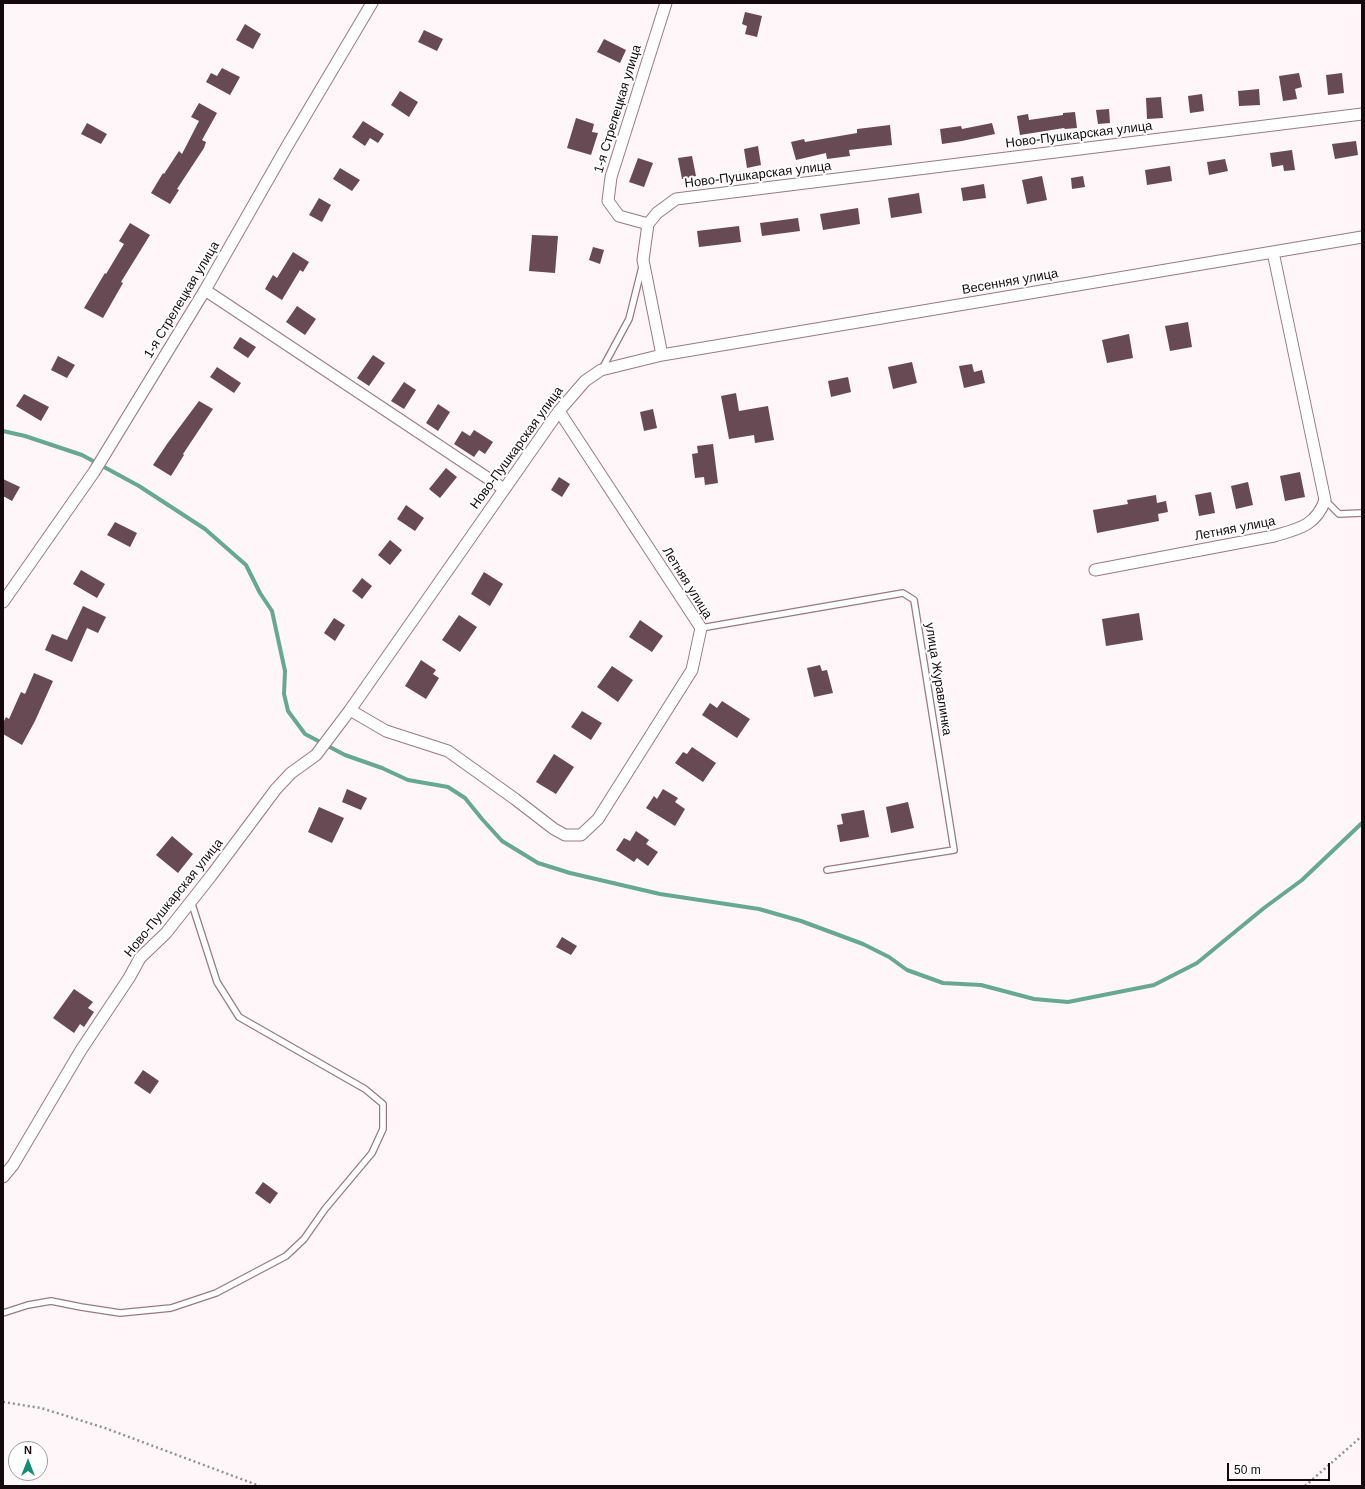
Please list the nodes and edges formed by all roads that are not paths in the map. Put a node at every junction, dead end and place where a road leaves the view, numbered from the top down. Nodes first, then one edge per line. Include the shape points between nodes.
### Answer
1 (372, 3) edge
2 (666, 3) edge
3 (1362, 114) edge
4 (648, 224) junction
5 (1362, 237) edge
6 (1273, 252) junction
7 (643, 260) junction
8 (205, 290) junction
9 (662, 355) junction
10 (602, 370) junction
11 (559, 410) junction
12 (504, 489) junction
13 (1325, 500) junction
14 (1362, 513) edge
15 (1095, 570) dead end
16 (3, 602) edge
17 (701, 628) junction
18 (350, 710) junction
19 (827, 870) dead end
20 (191, 901) junction
21 (3, 1177) edge
22 (3, 1313) edge

1 - 8 street, 1-я Стрелецкая улица
2 - 4 street, 1-я Стрелецкая улица via 611,176 608,201 619,216
3 - 4 street, Ново-Пушкарская улица via 676,199 657,212
4 - 7 street
5 - 6 street, Весенняя улица
6 - 9 street, Весенняя улица
6 - 13 street
7 - 9 street
7 - 10 lane via 630,319
8 - 12 street
8 - 16 street, 1-я Стрелецкая улица via 94,472
9 - 10 street, Ново-Пушкарская улица
10 - 11 street, Ново-Пушкарская улица via 585,381
11 - 12 street, Ново-Пушкарская улица
11 - 17 street, Летняя улица
12 - 18 street, Ново-Пушкарская улица
13 - 14 lane via 1339,514
13 - 15 street, Летняя улица via 1321,511 1302,528 1274,536
17 - 18 street, Летняя улица via 692,670 598,818 581,835 565,835 554,829 448,751 386,731
17 - 19 lane, улица Журавлинка via 903,592 914,600 954,850
18 - 20 street, Ново-Пушкарская улица via 319,751 291,773 276,789
20 - 21 street, Ново-Пушкарская улица via 166,933 140,958 81,1050 13,1165
20 - 22 lane via 217,982 239,1017 358,1085 383,1104 383,1128 372,1153 300,1243 286,1256 216,1293 171,1308 120,1312 81,1308 51,1301

